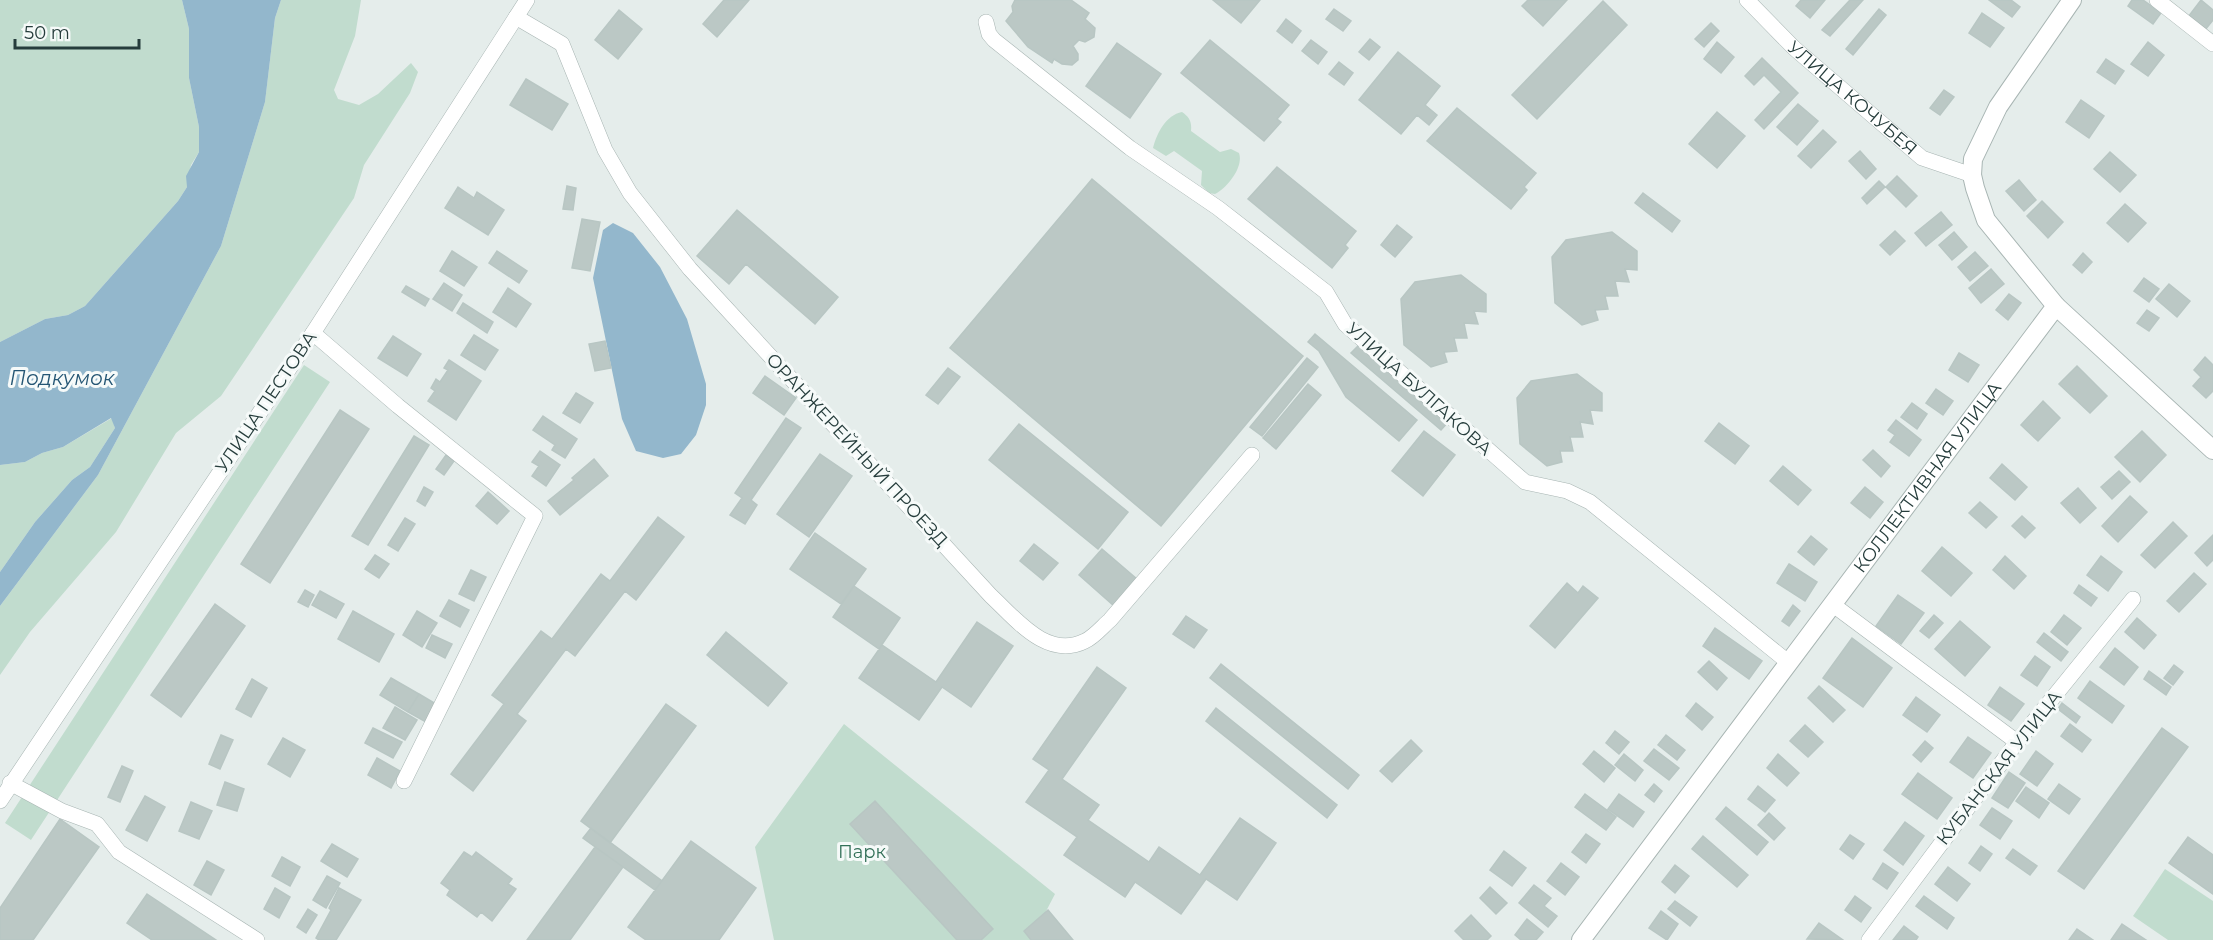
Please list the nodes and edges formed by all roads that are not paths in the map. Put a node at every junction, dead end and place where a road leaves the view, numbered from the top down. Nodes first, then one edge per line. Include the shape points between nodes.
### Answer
1 (527, 0) edge
2 (1748, 0) edge
3 (2072, 0) edge
4 (2157, 0) edge
5 (516, 17) junction
6 (986, 22) dead end
7 (2213, 44) edge
8 (1972, 174) junction
9 (2056, 306) junction
10 (313, 333) junction
11 (2213, 450) edge
12 (1252, 455) dead end
13 (2133, 599) dead end
14 (1832, 604) junction
15 (1788, 663) junction
16 (2017, 742) junction
17 (404, 781) dead end
18 (10, 783) junction
19 (0, 801) edge
20 (257, 940) edge
21 (1581, 940) edge
22 (1869, 940) edge

1 - 5 street, УЛИЦА ПЕСТОВА
2 - 8 street, УЛИЦА КОЧУБЕЯ via 1794,48 1922,158
3 - 8 street via 1998,107 1973,159
4 - 7 street
5 - 10 street, УЛИЦА ПЕСТОВА
5 - 12 street, ОРАНЖЕРЕЙНЫЙ ПРОЕЗД via 562,44 605,150 630,193 690,269 991,597 1038,639 1064,647 1086,641 1110,620
6 - 15 street, УЛИЦА БУЛГАКОВА via 989,34 1003,48 1130,148 1218,208 1326,292 1345,324 1525,482 1567,491 1590,502
8 - 9 street via 1986,220
9 - 11 street
9 - 14 street, КОЛЛЕКТИВНАЯ УЛИЦА
10 - 17 street via 535,516
10 - 18 street, УЛИЦА ПЕСТОВА
13 - 16 street, КУБАНСКАЯ УЛИЦА
14 - 15 street, КОЛЛЕКТИВНАЯ УЛИЦА
14 - 16 street
15 - 21 street, КОЛЛЕКТИВНАЯ УЛИЦА
16 - 22 street, КУБАНСКАЯ УЛИЦА
18 - 19 street, УЛИЦА ПЕСТОВА
18 - 20 street via 62,811 97,824 119,852

